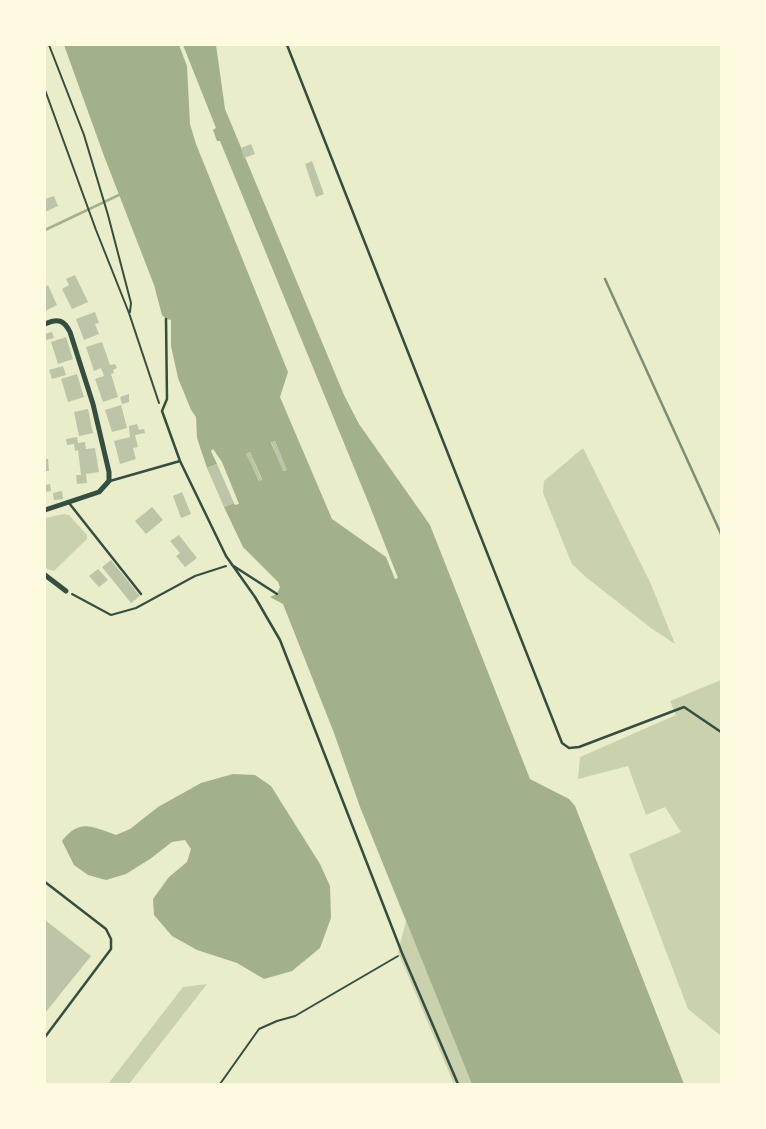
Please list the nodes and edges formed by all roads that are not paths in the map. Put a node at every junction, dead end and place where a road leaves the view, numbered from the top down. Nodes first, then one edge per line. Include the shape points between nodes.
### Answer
1 (287, 45) edge
2 (166, 319) dead end
3 (45, 324) edge
4 (180, 460) junction
5 (109, 481) junction
6 (69, 503) junction
7 (45, 510) edge
8 (230, 564) junction
9 (45, 575) edge
10 (66, 591) road end
11 (141, 594) dead end
12 (277, 594) dead end
13 (721, 732) edge
14 (45, 882) edge
15 (45, 1037) edge
16 (458, 1084) edge

1 - 13 lane via 562,743 569,748 579,747 684,707
2 - 4 lane via 167,399 162,411
3 - 5 street via 62,320 70,332 93,404
4 - 5 lane
4 - 8 lane
5 - 6 street via 99,492
6 - 7 street
6 - 11 lane
8 - 12 lane
8 - 16 lane via 255,596 280,640 402,954
9 - 10 street
14 - 15 lane via 106,929 111,938 111,949

